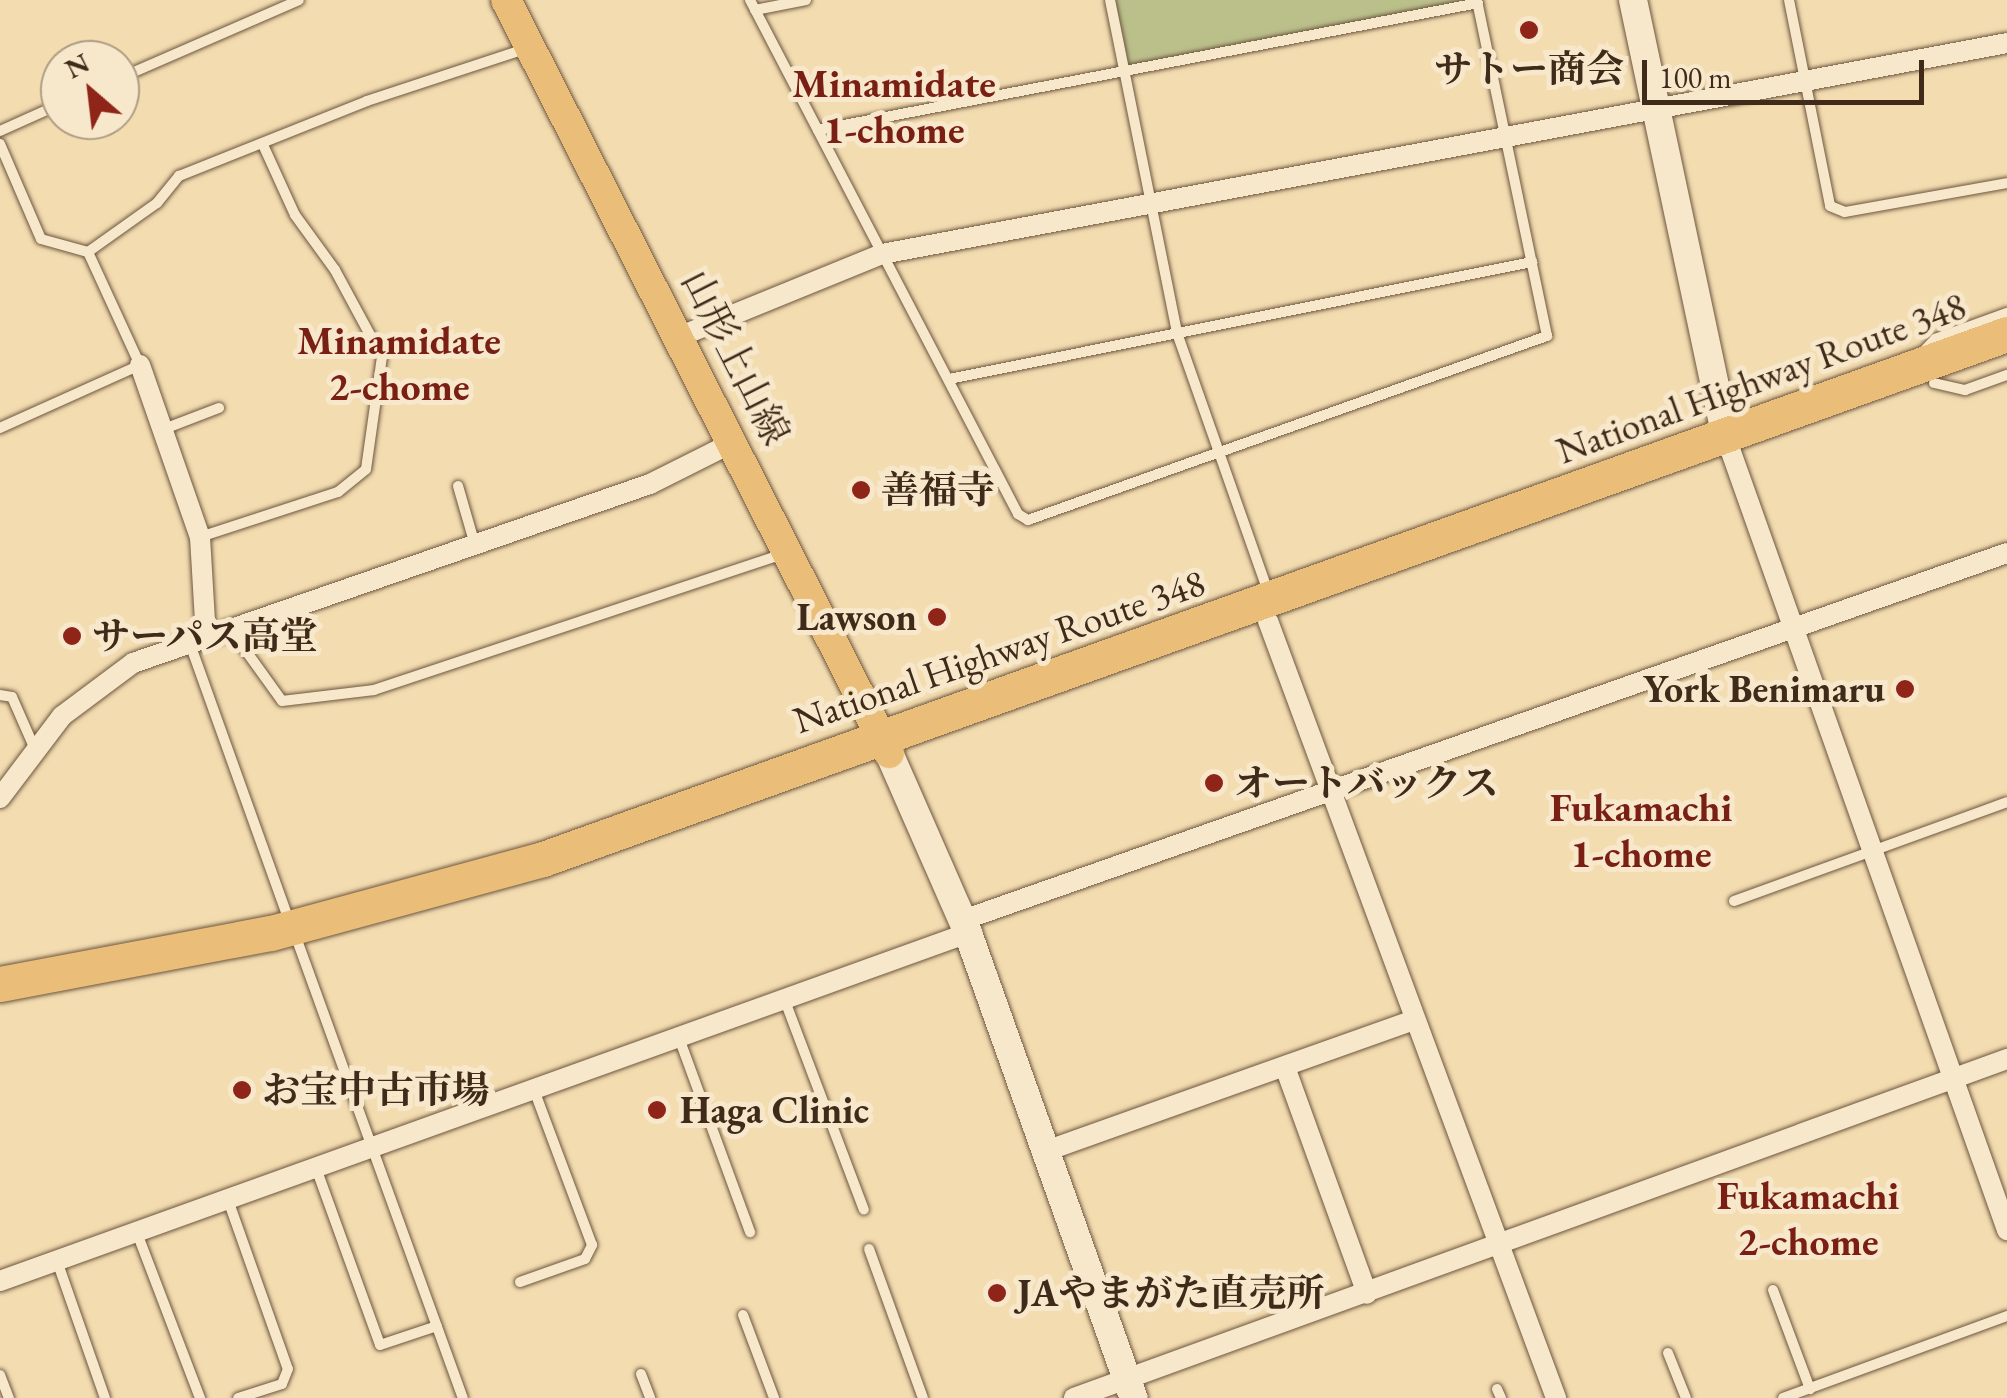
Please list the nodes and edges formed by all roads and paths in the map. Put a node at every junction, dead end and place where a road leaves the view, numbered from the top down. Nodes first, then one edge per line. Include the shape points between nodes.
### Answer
1 (299, 0) edge
2 (506, 0) edge
3 (806, 0) edge
4 (1110, 0) edge
5 (1633, 0) edge
6 (1789, 0) edge
7 (1477, 2) edge
8 (753, 5) edge
9 (2007, 43) edge
10 (530, 48) junction
11 (140, 69) edge
12 (1124, 72) junction
13 (1806, 80) junction
14 (1656, 107) junction
15 (40, 113) edge
16 (818, 130) junction
17 (0, 131) edge
18 (1504, 134) junction
19 (0, 144) edge
20 (264, 147) junction
21 (4, 164) edge
22 (2007, 182) edge
23 (1149, 201) junction
24 (88, 252) junction
25 (882, 254) junction
26 (1532, 262) junction
27 (2007, 313) edge
28 (1177, 333) junction
29 (2007, 334) edge
30 (681, 336) junction
31 (2007, 356) edge
32 (140, 365) junction
33 (2007, 375) edge
34 (1920, 376) junction
35 (949, 379) junction
36 (219, 408) dead end
37 (0, 428) edge
38 (164, 428) junction
39 (1728, 441) junction
40 (734, 442) junction
41 (1220, 453) junction
42 (458, 486) dead end
43 (200, 536) junction
44 (476, 544) junction
45 (791, 552) junction
46 (2007, 553) edge
47 (1270, 611) junction
48 (1788, 628) junction
49 (231, 630) junction
50 (198, 640) junction
51 (0, 695) edge
52 (887, 745) junction
53 (34, 747) junction
54 (2, 791) edge
55 (1334, 791) junction
56 (2007, 802) edge
57 (1869, 852) junction
58 (1734, 900) dead end
59 (966, 926) junction
60 (295, 933) junction
61 (0, 984) edge
62 (785, 1000) junction
63 (0, 1002) edge
64 (1412, 1021) junction
65 (678, 1038) junction
66 (2007, 1060) edge
67 (1285, 1067) junction
68 (1951, 1080) junction
69 (534, 1090) junction
70 (373, 1148) junction
71 (1046, 1151) junction
72 (316, 1168) junction
73 (228, 1200) junction
74 (864, 1210) dead end
75 (2007, 1230) edge
76 (137, 1232) junction
77 (750, 1232) dead end
78 (1496, 1244) junction
79 (869, 1249) dead end
80 (57, 1261) junction
81 (0, 1281) edge
82 (520, 1282) dead end
83 (1773, 1290) dead end
84 (1367, 1294) junction
85 (743, 1315) dead end
86 (2007, 1316) edge
87 (437, 1326) junction
88 (1668, 1353) dead end
89 (0, 1374) edge
90 (641, 1374) dead end
91 (1130, 1388) edge
92 (1810, 1389) junction
93 (9, 1398) edge
94 (105, 1398) edge
95 (200, 1398) edge
96 (238, 1398) edge
97 (463, 1398) edge
98 (650, 1398) edge
99 (774, 1398) edge
100 (923, 1398) edge
101 (1074, 1398) edge
102 (1556, 1398) edge
103 (1686, 1398) edge
104 (1783, 1398) edge

1 - 11 lane
2 - 10 main road, 山形上山線
3 - 8 lane
4 - 12 lane
5 - 14 street
6 - 13 lane
7 - 12 lane
7 - 18 lane
8 - 16 lane
9 - 13 street
10 - 20 lane via 367,102
10 - 30 main road, 山形上山線
12 - 16 lane
12 - 23 lane
13 - 14 street
13 - 22 lane via 1830,206 1846,212
14 - 18 street
14 - 39 street
15 - 17 lane
16 - 25 lane
18 - 23 street
18 - 26 lane
19 - 21 lane
20 - 24 lane via 179,176 158,203
20 - 43 lane via 295,215 335,270 382,357 366,469 338,492
21 - 24 lane via 40,239
23 - 25 street
23 - 28 lane
24 - 32 lane
25 - 30 street
25 - 35 lane
26 - 28 lane
26 - 41 lane via 1547,336
27 - 34 lane via 1934,340
28 - 35 lane
28 - 41 lane
29 - 34 highway, National Highway Route 348
30 - 40 main road, 山形上山線
31 - 34 highway, National Highway Route 348
32 - 37 lane
32 - 38 street
33 - 34 lane via 1966,390
34 - 39 highway, National Highway Route 348
35 - 41 lane via 1018,514 1028,520
36 - 38 lane
38 - 43 street
39 - 47 highway, National Highway Route 348
39 - 48 street
40 - 44 street via 650,484
40 - 45 main road, 山形上山線
41 - 47 lane
42 - 44 lane
43 - 50 street
44 - 49 street
45 - 49 lane via 374,690 282,700
45 - 52 main road, 山形上山線
46 - 48 street
47 - 52 highway, National Highway Route 348
47 - 55 street
48 - 55 street
48 - 57 street
49 - 50 street
50 - 53 street via 111,677
50 - 60 lane
51 - 53 lane via 12,697
52 - 59 street
52 - 60 highway, National Highway Route 348
53 - 54 street
55 - 59 street
55 - 64 street
56 - 57 lane
57 - 58 lane
57 - 68 street
59 - 62 street
59 - 71 street
60 - 61 highway, National Highway Route 348
60 - 63 highway, National Highway Route 348
60 - 70 lane
62 - 65 street
62 - 74 lane
64 - 67 street
64 - 78 street
65 - 69 street
65 - 77 lane
66 - 68 street
67 - 71 street
67 - 84 street
68 - 75 street
68 - 78 street
69 - 70 street
69 - 82 lane via 592,1245 586,1259
70 - 72 street
70 - 87 lane
71 - 91 street
72 - 73 street
72 - 87 lane via 380,1345
73 - 76 street
73 - 96 lane via 288,1369 282,1384
76 - 80 street
76 - 95 lane
78 - 84 street
78 - 102 street
79 - 100 lane
80 - 81 street
80 - 94 lane
83 - 92 lane
84 - 91 street
85 - 99 lane
86 - 92 lane
87 - 97 lane
88 - 103 lane
89 - 93 lane
90 - 98 lane
91 - 101 street
92 - 104 lane

